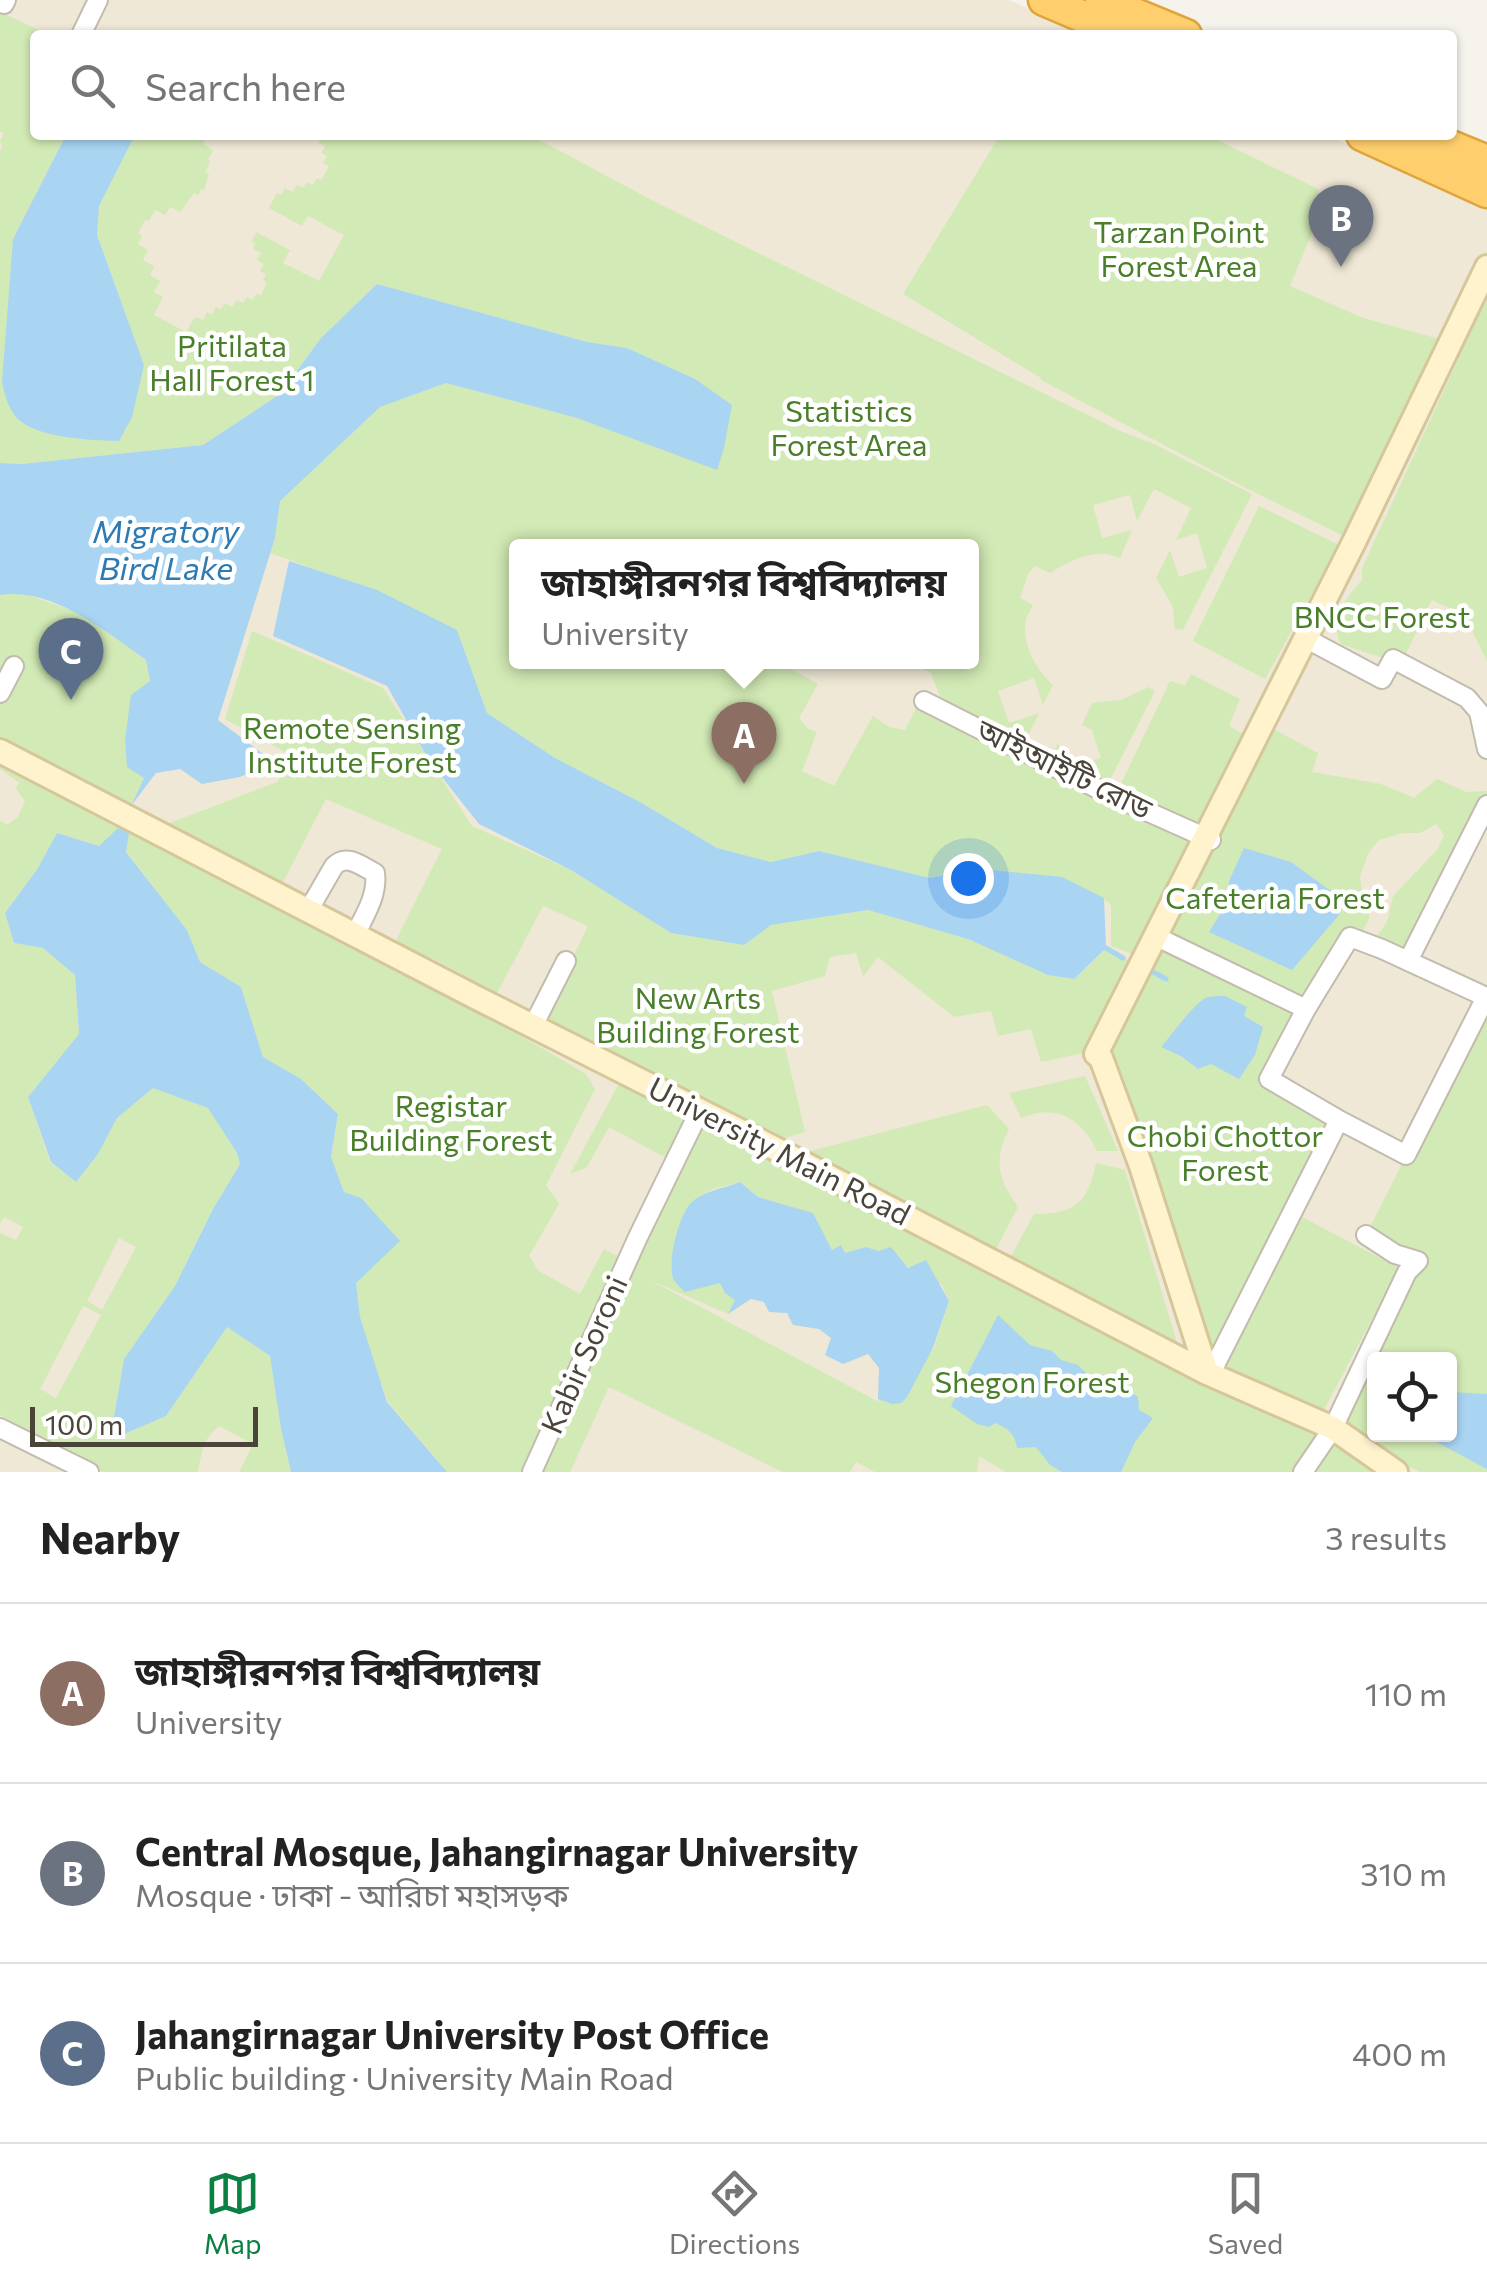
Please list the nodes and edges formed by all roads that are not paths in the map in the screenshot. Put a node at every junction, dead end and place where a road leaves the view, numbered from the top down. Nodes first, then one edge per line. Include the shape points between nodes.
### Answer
1 (98, 0) edge
2 (1044, 0) edge
3 (1101, 0) edge
4 (83, 30) edge
5 (1114, 30) edge
6 (1174, 30) edge
7 (1373, 140) edge
8 (1436, 140) edge
9 (1487, 161) edge
10 (1487, 192) edge
11 (1487, 267) edge
12 (1487, 285) edge
13 (1357, 543) junction
14 (1308, 640) junction
15 (14, 666) dead end
16 (0, 693) edge
17 (924, 702) dead end
18 (1483, 713) edge
19 (1487, 749) edge
20 (0, 751) edge
21 (1487, 805) edge
22 (1208, 839) junction
23 (308, 911) junction
24 (355, 935) junction
25 (1159, 938) junction
26 (566, 960) dead end
27 (1408, 961) junction
28 (1487, 997) edge
29 (1306, 1009) junction
30 (533, 1026) junction
31 (700, 1110) junction
32 (1339, 1120) junction
33 (1366, 1235) dead end
34 (1208, 1374) junction
35 (0, 1428) edge
36 (1333, 1428) junction
37 (52, 1464) edge
38 (89, 1472) edge
39 (532, 1472) edge
40 (1303, 1472) edge
41 (1394, 1472) edge

1 - 4 street
2 - 5 highway
3 - 6 highway
7 - 10 highway
8 - 9 highway
11 - 13 street
12 - 13 street
13 - 14 street
14 - 18 street via 1382,679 1392,660
14 - 22 street
14 - 22 street
15 - 16 street
17 - 22 street, আইআইটি রোড
18 - 19 street
20 - 23 street, University Main Road
21 - 27 street
22 - 25 street
23 - 24 street, University Main Road
23 - 24 street via 334,866 348,859 375,874 376,882
24 - 30 street, University Main Road
25 - 29 street
25 - 34 street via 1099,1056
26 - 30 street
27 - 28 street
27 - 29 street via 1350,937
28 - 32 street via 1406,1155
29 - 32 street via 1269,1079
30 - 31 street, University Main Road
31 - 34 street, University Main Road
31 - 39 street, Kabir Soroni via 635,1236
32 - 34 street
33 - 36 street via 1418,1261
34 - 36 street, University Main Road
35 - 37 street
36 - 40 street
36 - 41 street, University Main Road
37 - 38 street

